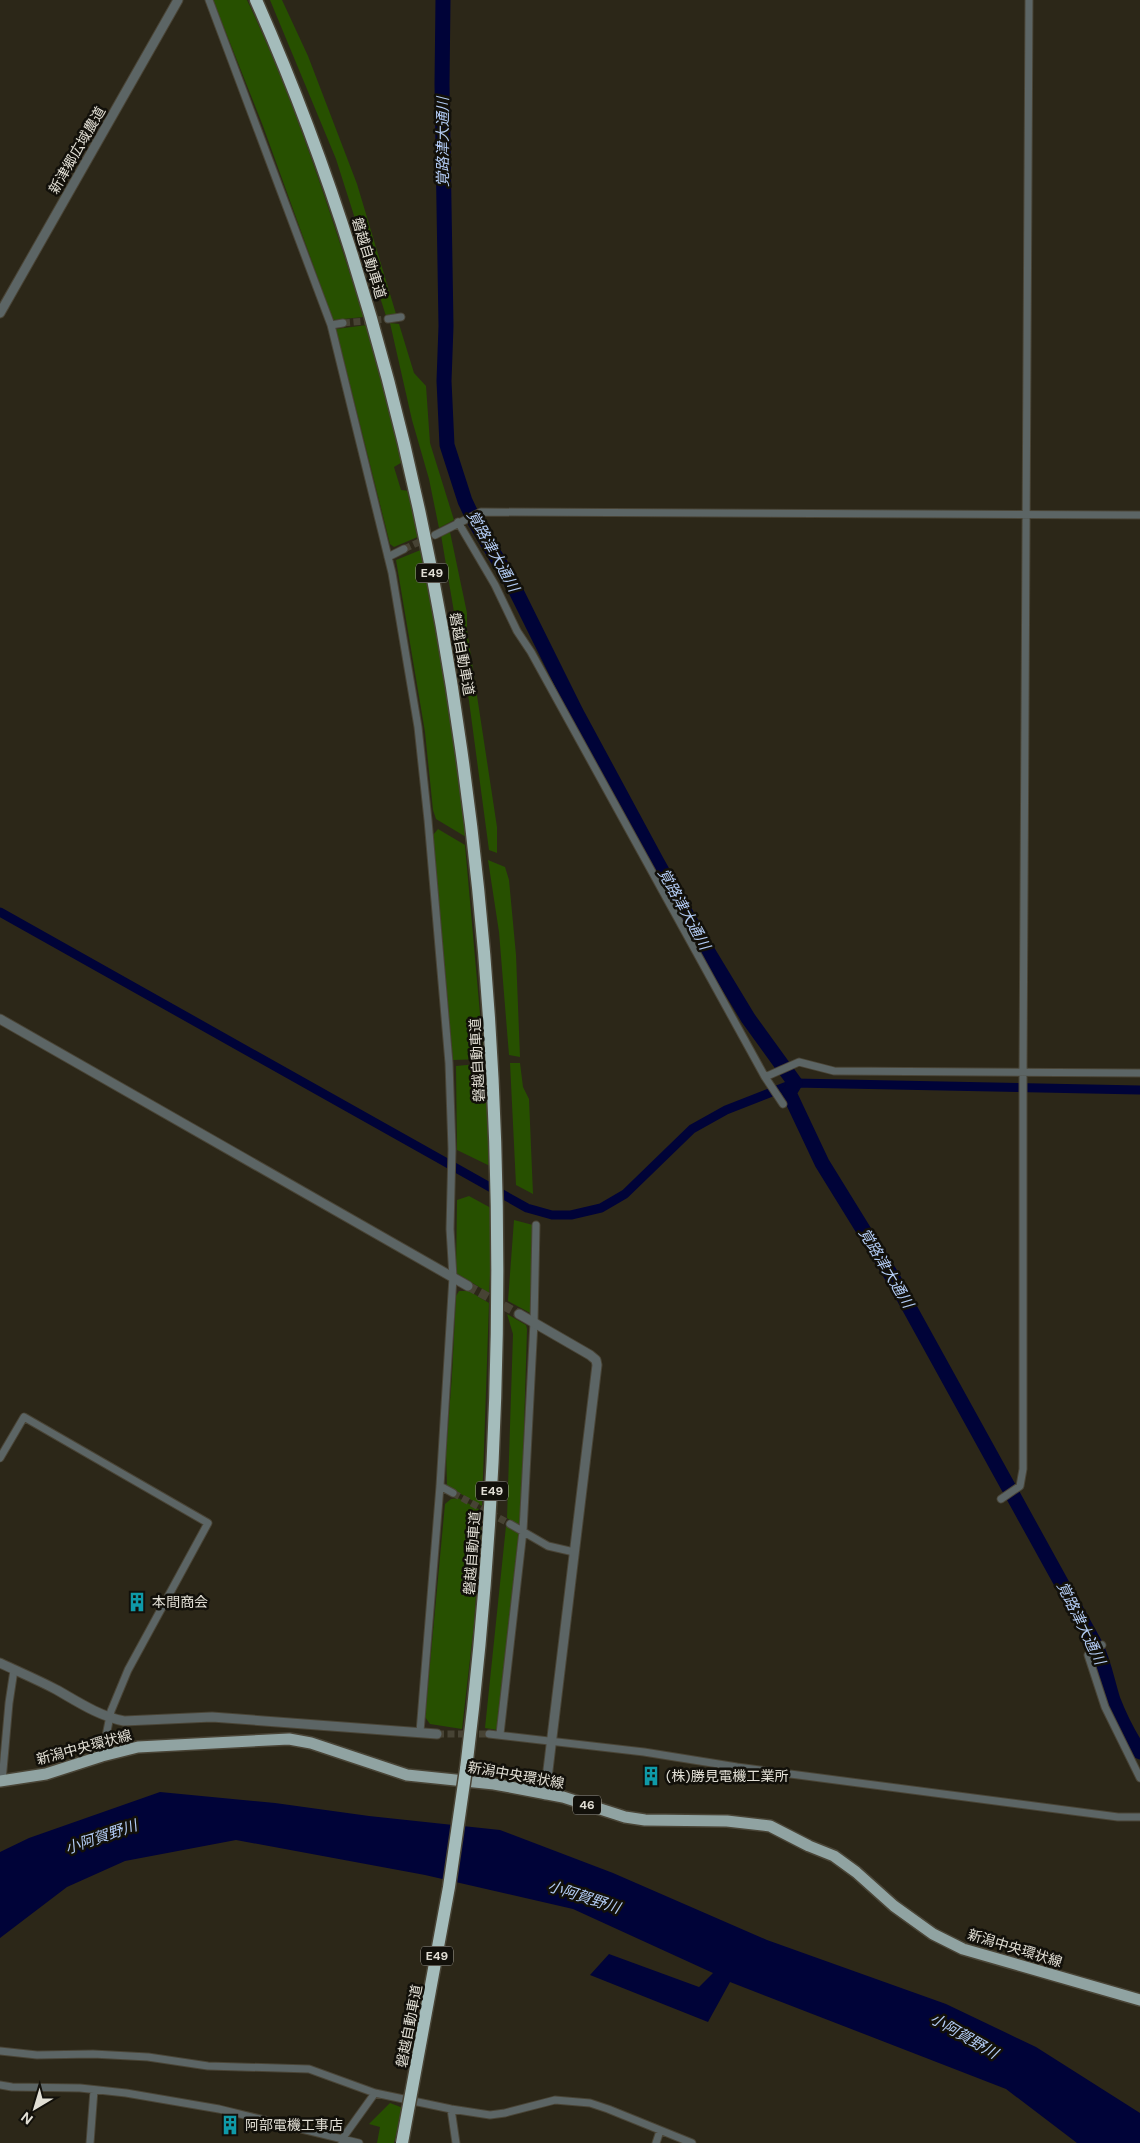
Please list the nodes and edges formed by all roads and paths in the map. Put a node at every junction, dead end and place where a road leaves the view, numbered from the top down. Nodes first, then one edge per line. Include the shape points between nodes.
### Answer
1 (178, 0) edge
2 (209, 0) edge
3 (256, 0) edge
4 (1029, 0) edge
5 (0, 313) edge
6 (401, 317) dead end
7 (388, 319) tunnel mouth
8 (343, 323) tunnel mouth
9 (331, 325) junction
10 (1026, 513) junction
11 (1140, 515) edge
12 (461, 521) junction
13 (435, 535) tunnel mouth
14 (404, 548) tunnel mouth
15 (388, 557) junction
16 (0, 1019) edge
17 (1140, 1073) edge
18 (768, 1075) junction
19 (1023, 1075) junction
20 (782, 1104) dead end
21 (536, 1225) dead end
22 (453, 1277) junction
23 (468, 1286) tunnel mouth
24 (519, 1314) tunnel mouth
25 (534, 1322) junction
26 (0, 1458) edge
27 (440, 1486) junction
28 (454, 1493) tunnel mouth
29 (1003, 1497) dead end
30 (510, 1524) tunnel mouth
31 (523, 1531) junction
32 (574, 1552) junction
33 (1102, 1645) dead end
34 (0, 1663) edge
35 (14, 1670) junction
36 (110, 1718) junction
37 (420, 1732) junction
38 (437, 1734) tunnel mouth
39 (489, 1734) tunnel mouth
40 (500, 1734) junction
41 (551, 1742) junction
42 (102, 1756) junction
43 (1137, 1763) edge
44 (1140, 1778) edge
45 (1, 1781) edge
46 (545, 1795) junction
47 (1140, 1817) edge
48 (1140, 2000) edge
49 (0, 2051) edge
50 (0, 2085) edge
51 (94, 2090) junction
52 (375, 2093) junction
53 (451, 2109) junction
54 (660, 2131) junction
55 (342, 2141) edge
56 (90, 2143) edge
57 (359, 2143) edge
58 (402, 2143) edge
59 (456, 2143) edge
60 (656, 2143) edge
61 (692, 2143) edge

1 - 5 street, 新津郷広域農道
2 - 9 street
3 - 58 highway, 磐越自動車道 / E49, bridge via 341,216 389,377 424,532 454,696 474,841 488,994 498,1213 490,1538 466,1769 449,1887
4 - 10 street
6 - 7 street
8 - 9 street
9 - 15 street
10 - 11 street
10 - 12 street via 478,513
10 - 19 street
12 - 13 street
12 - 18 street via 517,632 536,660
14 - 15 street
15 - 22 street via 418,727 428,820 449,1063
16 - 22 street
17 - 19 street
18 - 19 street via 799,1062 834,1071
18 - 20 street
19 - 29 street via 1023,1469 1020,1486
21 - 25 street
22 - 23 street
22 - 27 street
24 - 25 street
25 - 31 street
25 - 32 street via 590,1355 597,1365
26 - 36 street via 24,1417 208,1523 128,1670
27 - 28 street
27 - 37 street
30 - 31 street
31 - 32 street via 548,1546
31 - 40 street
32 - 41 street
33 - 43 street via 1088,1655 1105,1708
34 - 35 street
35 - 36 street
35 - 45 street
36 - 37 street via 124,1721 212,1717
36 - 42 street
37 - 38 street
39 - 40 street
40 - 41 street
41 - 46 street
41 - 47 street via 1118,1817
42 - 45 main road, 新潟中央環状線 / 46 via 46,1774
42 - 46 main road, 新潟中央環状線 / 46 via 138,1747 289,1739 311,1743 408,1776 494,1784
43 - 44 street
46 - 48 main road, 新潟中央環状線 / 46 via 645,1820 770,1826 834,1856 917,1923 963,1949
49 - 52 street via 148,2057 208,2066 309,2069
50 - 51 street
51 - 55 street via 219,2109
51 - 56 street
52 - 53 street
52 - 55 street
53 - 54 street via 490,2115 564,2100 590,2103
53 - 59 street
54 - 60 street
54 - 61 street
55 - 57 street

